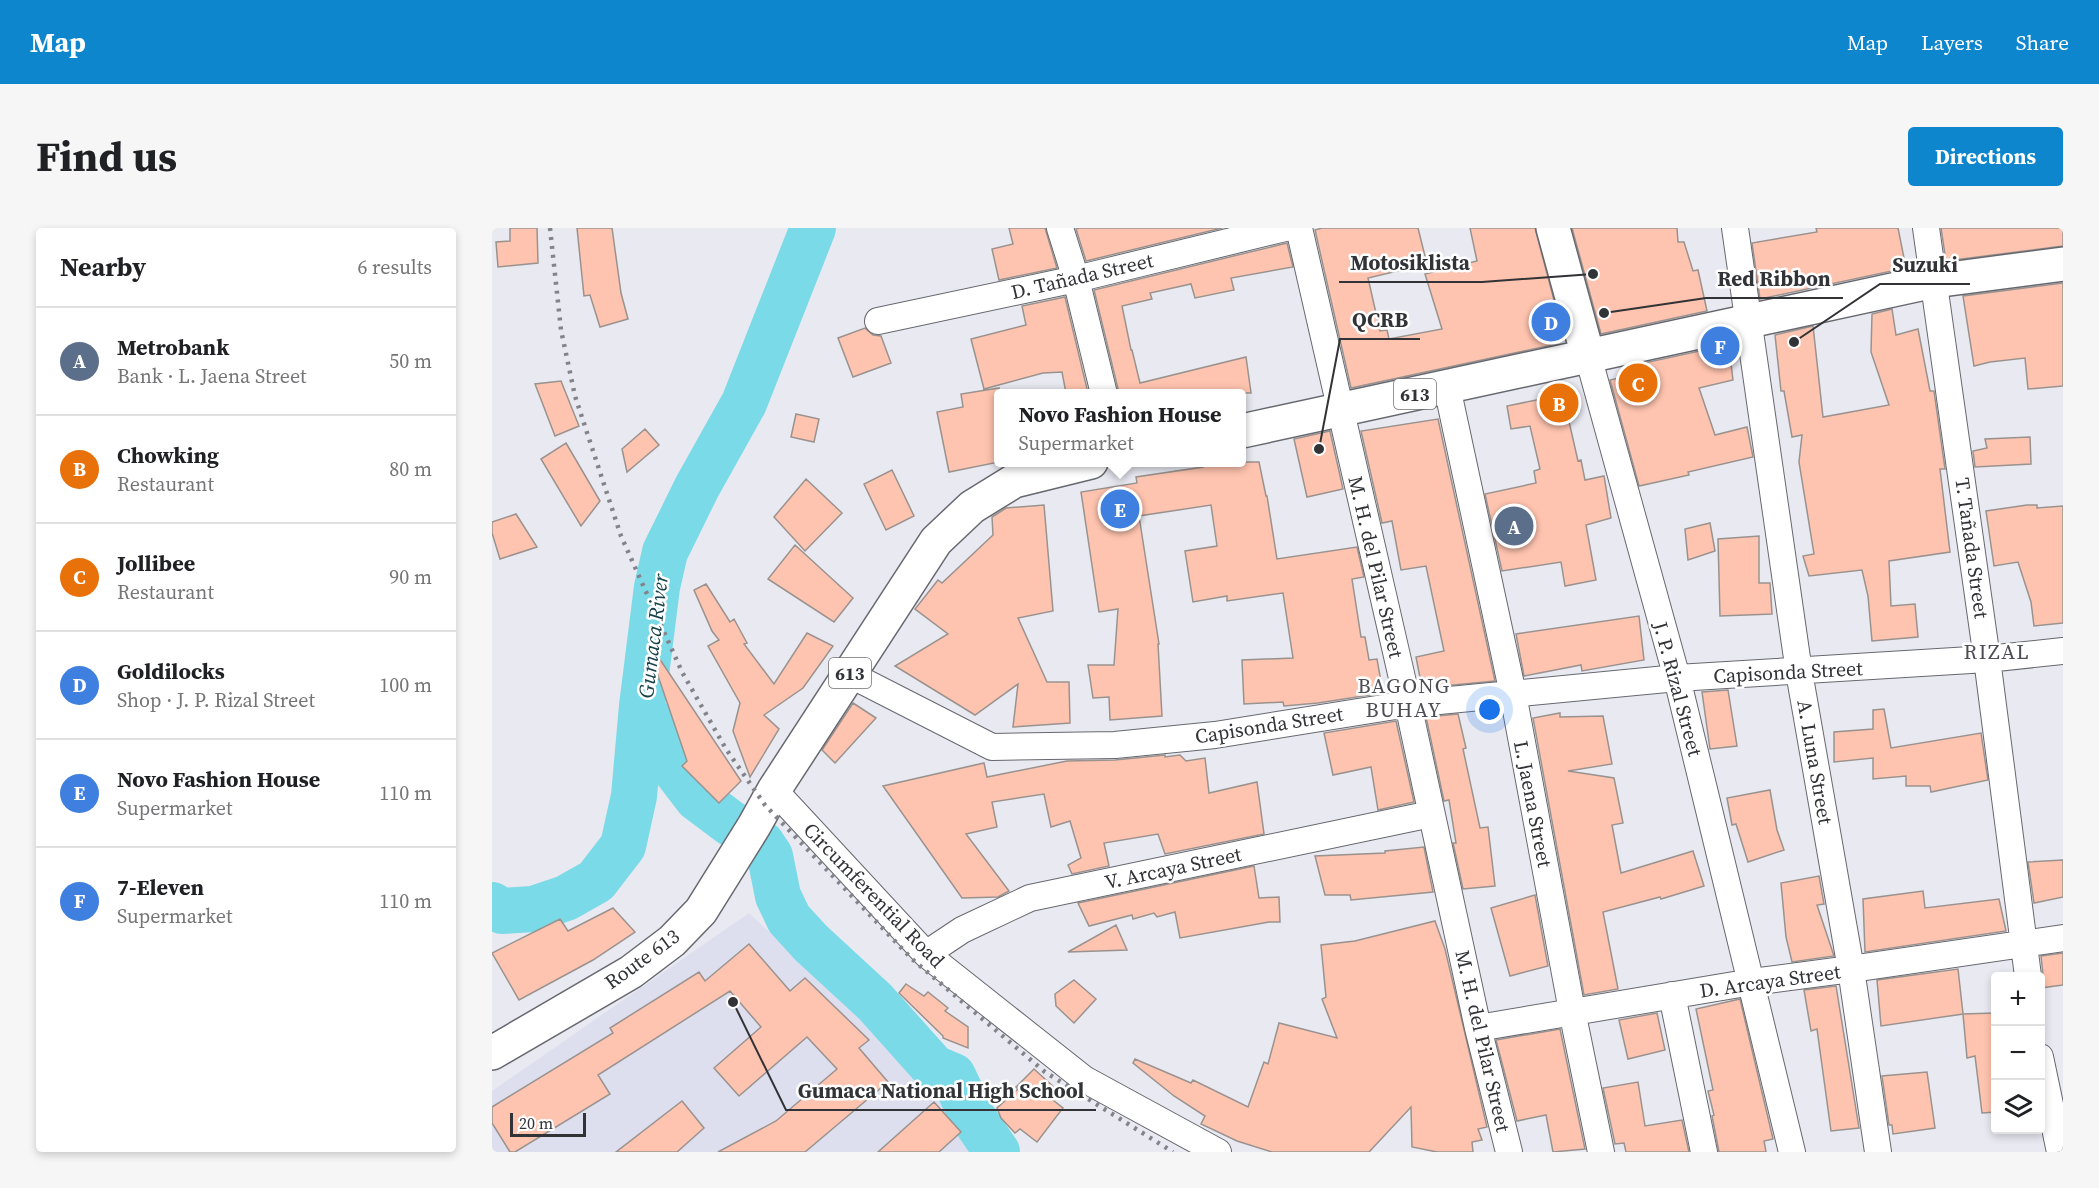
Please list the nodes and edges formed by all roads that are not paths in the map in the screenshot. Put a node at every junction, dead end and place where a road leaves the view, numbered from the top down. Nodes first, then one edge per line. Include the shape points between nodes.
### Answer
1 (1060, 228) edge
2 (1285, 228) edge
3 (1299, 228) edge
4 (1553, 228) edge
5 (1735, 228) edge
6 (1926, 228) edge
7 (2063, 264) edge
8 (1076, 279) junction
9 (1934, 281) junction
10 (878, 321) dead end
11 (1749, 321) junction
12 (1588, 356) junction
13 (1447, 387) junction
14 (1103, 389) edge
15 (1340, 410) junction
16 (1246, 429) edge
17 (1071, 467) edge
18 (2063, 651) edge
19 (1987, 659) junction
20 (1800, 672) junction
21 (849, 674) junction
22 (1677, 678) junction
23 (1513, 694) junction
24 (1408, 704) junction
25 (774, 790) junction
26 (1431, 814) junction
27 (2063, 938) edge
28 (2022, 944) junction
29 (926, 954) junction
30 (1851, 969) junction
31 (2027, 972) edge
32 (1752, 982) junction
33 (1672, 994) junction
34 (1572, 1011) junction
35 (1479, 1028) junction
36 (492, 1053) edge
37 (2045, 1080) edge
38 (1218, 1152) edge
39 (1509, 1152) edge
40 (1601, 1152) edge
41 (1704, 1152) edge
42 (1792, 1152) edge
43 (1878, 1152) edge
44 (2060, 1152) edge

1 - 8 street
2 - 8 street, D. Tañada Street
3 - 15 street, M. H. del Pilar Street
4 - 12 main road, J. P. Rizal Street
5 - 11 street, A. Luna Street
6 - 9 street, T. Tañada Street
7 - 9 main road
8 - 10 street, D. Tañada Street
8 - 14 street
9 - 11 main road
9 - 19 street, T. Tañada Street
11 - 12 main road
11 - 20 street, A. Luna Street
12 - 13 main road, 613
12 - 22 street, J. P. Rizal Street
13 - 15 main road, 613
13 - 23 street, L. Jaena Street
15 - 16 main road, 613
15 - 24 street, M. H. del Pilar Street
17 - 21 main road, 613 via 1014,481 972,507 936,542
18 - 19 street, Capisonda Street
19 - 20 street, Capisonda Street
19 - 28 street, T. Tañada Street
20 - 22 street, Capisonda Street
20 - 30 street, A. Luna Street
21 - 24 street, Capisonda Street via 992,747 1148,742
21 - 25 main road, 613
22 - 23 street, Capisonda Street
22 - 32 street, J. P. Rizal Street
23 - 24 street, Capisonda Street
23 - 34 street, L. Jaena Street
24 - 26 street, M. H. del Pilar Street
25 - 29 street, Circumferential Road
25 - 36 main road, Route 613 / 613 via 701,911 672,941 631,972
26 - 29 street, V. Arcaya Street via 1030,898 962,930
26 - 35 street, M. H. del Pilar Street
27 - 28 street, D. Arcaya Street
28 - 30 street, D. Arcaya Street
28 - 31 street, T. Tañada Street
29 - 38 street, Circumferential Road via 1084,1079
30 - 32 street, D. Arcaya Street
30 - 43 street, A. Luna Street
32 - 33 street, D. Arcaya Street
32 - 42 street, J. P. Rizal Street
33 - 34 street, D. Arcaya Street
33 - 41 street
34 - 35 street, D. Arcaya Street
34 - 40 street, L. Jaena Street
35 - 39 street, M. H. del Pilar Street
37 - 44 street

